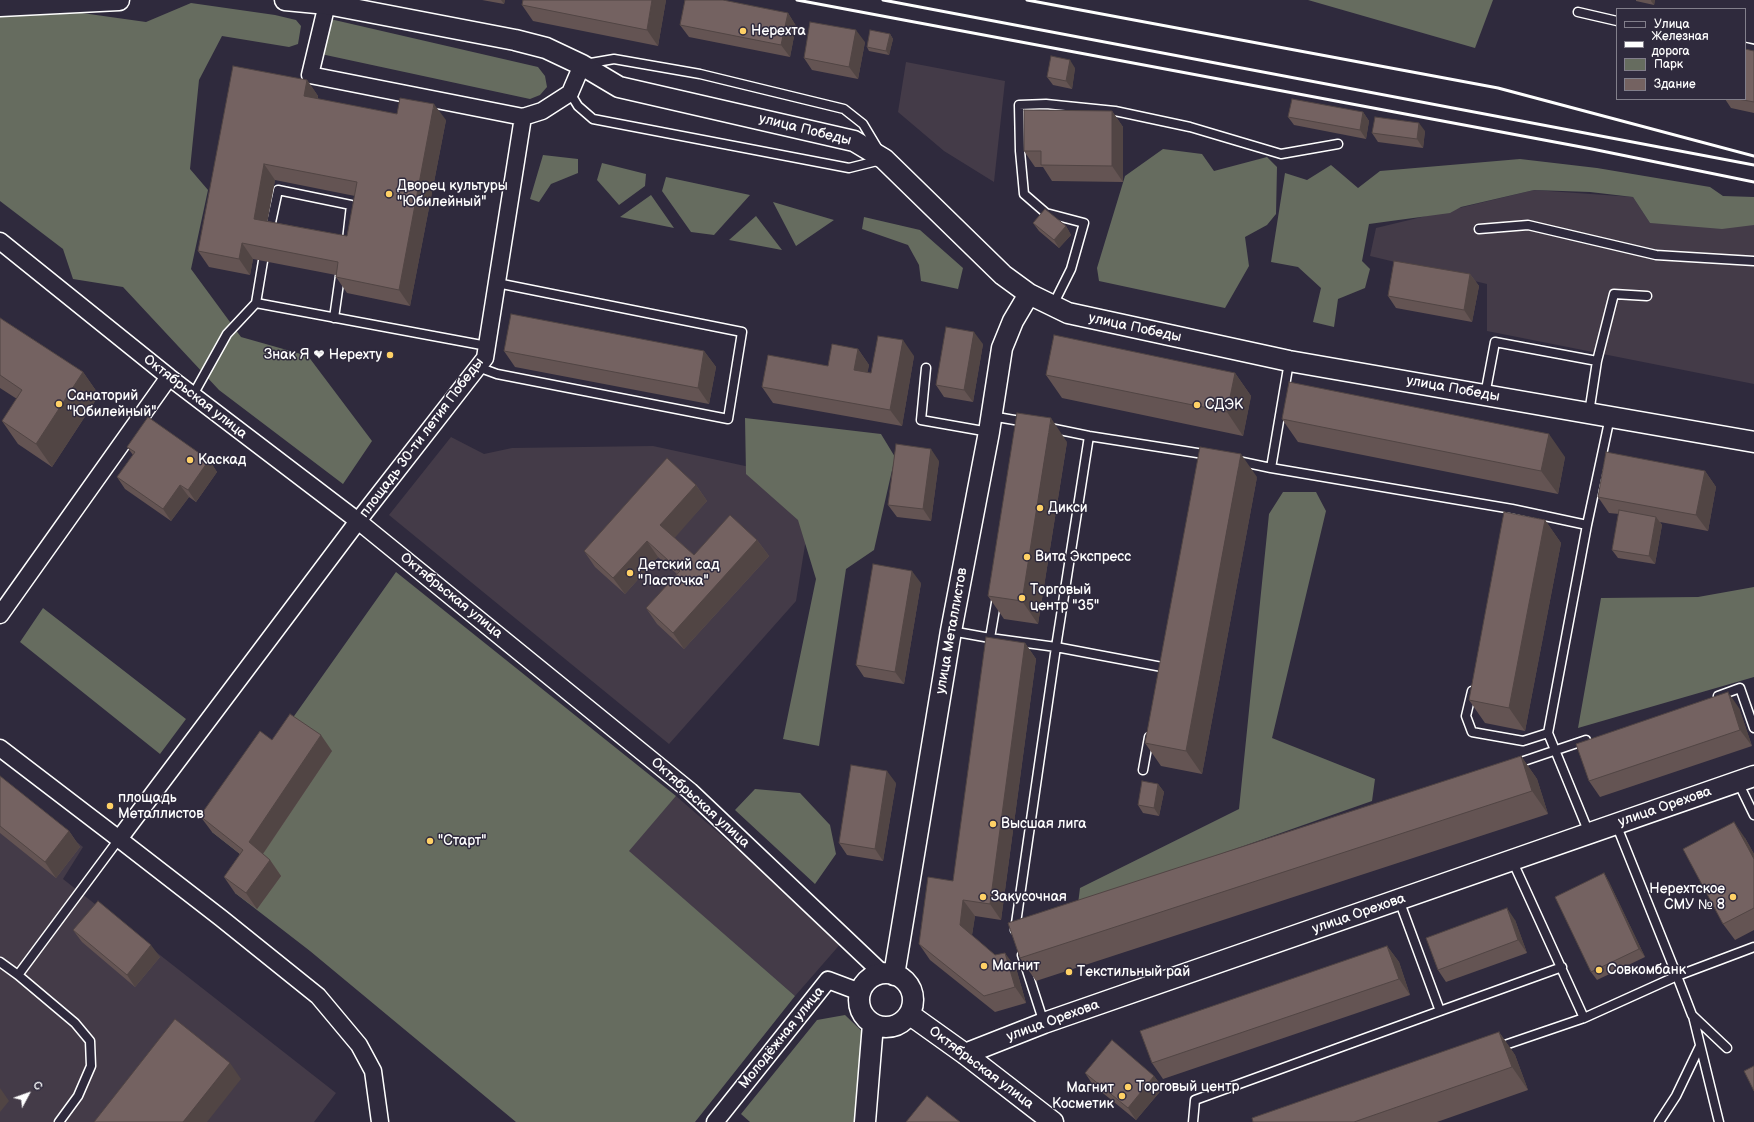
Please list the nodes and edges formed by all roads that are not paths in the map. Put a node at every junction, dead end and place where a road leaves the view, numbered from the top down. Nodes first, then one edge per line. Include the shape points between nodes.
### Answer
1 (119, 0) edge
2 (285, 0) edge
3 (326, 4) junction
4 (0, 6) edge
5 (1578, 12) dead end
6 (1616, 21) edge
7 (582, 65) junction
8 (570, 93) junction
9 (522, 117) junction
10 (1338, 144) dead end
11 (884, 159) junction
12 (1479, 229) dead end
13 (268, 235) edge
14 (0, 241) edge
15 (346, 250) edge
16 (263, 261) edge
17 (1754, 261) edge
18 (340, 276) edge
19 (497, 283) junction
20 (1029, 294) junction
21 (1646, 296) dead end
22 (256, 303) junction
23 (1053, 306) junction
24 (334, 318) junction
25 (487, 346) junction
26 (1289, 361) junction
27 (1597, 361) junction
28 (478, 367) junction
29 (926, 368) dead end
30 (169, 377) junction
31 (193, 395) junction
32 (1485, 395) junction
33 (1589, 413) junction
34 (1610, 416) junction
35 (990, 424) junction
36 (1089, 436) junction
37 (1754, 442) edge
38 (1215, 456) edge
39 (1230, 460) edge
40 (1271, 468) junction
41 (358, 521) junction
42 (1587, 525) junction
43 (998, 592) edge
44 (0, 615) edge
45 (951, 631) junction
46 (990, 638) junction
47 (1056, 647) junction
48 (1162, 666) edge
49 (1473, 685) edge
50 (1710, 698) edge
51 (1151, 726) edge
52 (1754, 728) edge
53 (1548, 733) junction
54 (1592, 738) edge
55 (0, 748) edge
56 (1555, 751) junction
57 (1510, 766) edge
58 (1143, 770) dead end
59 (1746, 779) edge
60 (1754, 815) edge
61 (1616, 823) junction
62 (1589, 834) junction
63 (119, 839) junction
64 (1512, 860) junction
65 (1399, 900) junction
66 (1754, 947) edge
67 (0, 962) edge
68 (1562, 967) junction
69 (888, 974) junction
70 (18, 975) junction
71 (1677, 976) junction
72 (860, 992) junction
73 (1440, 1011) junction
74 (909, 1014) junction
75 (1692, 1015) junction
76 (1584, 1018) junction
77 (1044, 1023) junction
78 (873, 1024) junction
79 (1700, 1046) junction
80 (1727, 1048) dead end
81 (1494, 1049) edge
82 (965, 1054) junction
83 (59, 1122) edge
84 (380, 1122) edge
85 (715, 1122) edge
86 (865, 1122) edge
87 (1053, 1122) edge
88 (1193, 1122) edge
89 (1659, 1122) edge
90 (1720, 1122) edge

1 - 4 street
2 - 3 street, улица Победы
3 - 7 street, улица Победы via 515,40 546,48
3 - 9 street via 310,75
5 - 6 lane
7 - 8 street
7 - 11 street, улица Победы via 619,87 854,141
7 - 11 lane via 614,59 686,71 844,109 863,124
8 - 9 street via 542,111
8 - 11 lane via 578,106 593,119 849,168
9 - 19 street, площадь 30-ти летия Победы
10 - 23 lane via 1281,154 1190,127 1115,111 1046,104 1019,105 1024,194 1046,213 1084,223 1071,269
11 - 20 street, улица Победы via 1003,275
12 - 17 lane via 1528,226 1656,255
13 - 15 lane via 278,190 351,205
14 - 30 street, Октябрьская улица
16 - 22 lane
18 - 24 lane
19 - 25 street, площадь 30-ти летия Победы
19 - 28 lane via 742,332 728,419 497,374
20 - 23 street, улица Победы
20 - 35 street, улица Металлистов via 1013,320 1002,348
21 - 27 lane via 1614,294
22 - 24 lane
22 - 31 lane via 227,334
23 - 26 street, улица Победы via 1068,313
24 - 25 lane
25 - 28 street, площадь 30-ти летия Победы via 485,358
26 - 32 street, улица Победы
26 - 40 lane
27 - 32 lane via 1495,342
27 - 33 lane
28 - 41 street, площадь 30-ти летия Победы
29 - 35 lane via 921,420
30 - 31 street, Октябрьская улица
30 - 44 street
31 - 41 street, Октябрьская улица
32 - 33 street, улица Победы
33 - 34 street, улица Победы
34 - 37 street, улица Победы
34 - 42 lane
35 - 36 lane via 1033,426
35 - 45 street, улица Металлистов
36 - 38 lane via 1200,457
36 - 47 lane
39 - 40 lane
40 - 42 lane
41 - 63 street, площадь 30-ти летия Победы
41 - 69 street, Октябрьская улица via 690,791
42 - 53 lane
43 - 46 lane
45 - 46 lane
45 - 69 street, улица Металлистов
46 - 47 lane
47 - 48 lane
47 - 77 lane via 1019,938
49 - 53 lane via 1466,716 1472,732 1523,741
50 - 52 lane via 1740,688
51 - 58 lane
53 - 56 lane
54 - 56 lane
55 - 63 street
56 - 57 lane
56 - 62 lane
59 - 60 lane
59 - 61 street, улица Орехова
61 - 62 street, улица Орехова
61 - 71 lane
62 - 64 street, улица Орехова
63 - 70 lane
63 - 84 street via 318,996 359,1045 373,1071
64 - 65 street, улица Орехова
64 - 68 lane
65 - 73 lane
65 - 77 street, улица Орехова
66 - 71 lane
67 - 70 lane
68 - 73 lane
68 - 76 lane
69 - 72 street via 868,979
69 - 74 street via 902,978 911,991 912,1006
70 - 83 lane via 75,1023 90,1041 91,1066 78,1096
71 - 75 lane
71 - 76 lane
72 - 78 street via 861,1010
72 - 85 street, Молодёжная улица via 828,980
73 - 88 lane via 1195,1100
74 - 78 street via 897,1025 889,1027
74 - 82 street, Октябрьская улица
75 - 79 lane
75 - 80 lane
76 - 81 lane
77 - 82 street, улица Орехова
78 - 86 street
79 - 89 lane via 1676,1096
79 - 90 lane
82 - 87 street, Октябрьская улица

